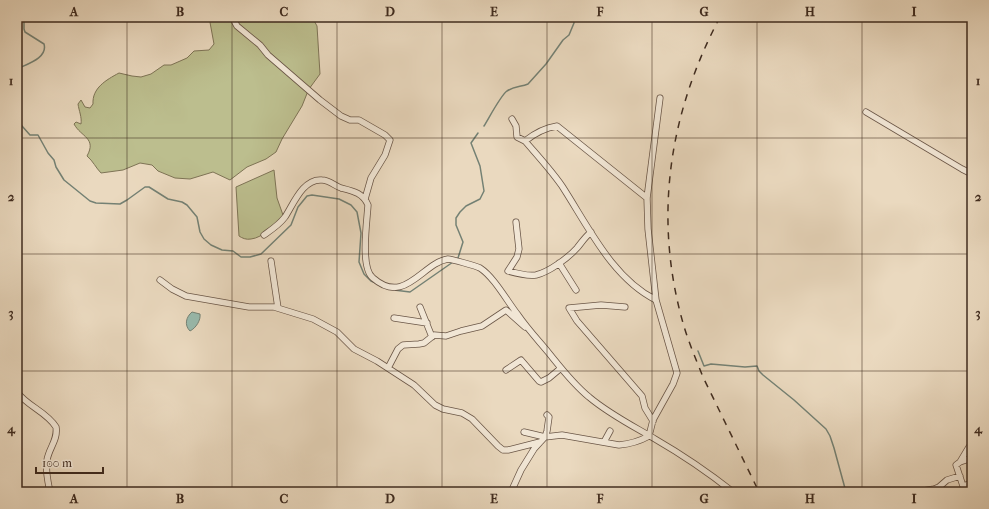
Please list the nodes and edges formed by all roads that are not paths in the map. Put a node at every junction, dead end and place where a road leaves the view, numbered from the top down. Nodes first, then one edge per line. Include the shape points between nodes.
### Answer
1 (232, 17) edge
2 (660, 98) dead end
3 (866, 112) dead end
4 (512, 119) dead end
5 (525, 141) junction
6 (972, 174) edge
7 (365, 198) junction
8 (647, 198) junction
9 (516, 222) dead end
10 (591, 232) junction
11 (264, 235) dead end
12 (271, 261) dead end
13 (559, 263) junction
14 (160, 280) dead end
15 (576, 290) dead end
16 (656, 300) junction
17 (420, 307) dead end
18 (625, 307) dead end
19 (278, 308) junction
20 (394, 318) dead end
21 (427, 322) junction
22 (530, 330) junction
23 (432, 336) junction
24 (388, 368) junction
25 (561, 368) junction
26 (506, 370) dead end
27 (17, 392) edge
28 (547, 415) dead end
29 (653, 421) junction
30 (610, 431) dead end
31 (524, 432) dead end
32 (649, 436) junction
33 (545, 437) junction
34 (540, 442) junction
35 (604, 442) junction
36 (972, 446) edge
37 (972, 458) edge
38 (960, 462) junction
39 (960, 476) junction
40 (972, 483) edge
41 (963, 486) junction
42 (50, 492) edge
43 (511, 492) edge
44 (733, 492) edge
45 (916, 492) edge
46 (965, 492) edge

1 - 7 street via 268,55 320,100 341,116 359,120 390,140 385,155 371,178
2 - 8 street
3 - 6 street
4 - 5 street via 517,137
5 - 8 street via 547,128 557,126
5 - 10 street via 560,184
7 - 11 street via 328,181 316,180 304,188 278,225
7 - 22 street via 368,205 366,265 372,277 383,284 400,286 449,259 478,268 488,274
8 - 16 street
9 - 13 street via 519,250 508,271 535,275
10 - 13 street via 577,249
10 - 16 street via 620,271 640,290
12 - 19 street
13 - 15 street
14 - 19 street via 186,296 249,307
16 - 29 street via 677,373
17 - 21 street
18 - 29 street via 601,305 569,308 577,321 642,396 645,408
19 - 24 street via 313,319 331,328 354,349
20 - 21 street
21 - 23 street
22 - 23 street via 506,310 482,326 446,336
22 - 25 street
23 - 24 street via 424,343 403,345 398,349
24 - 34 street via 414,385 435,405 462,413 472,419 503,450
25 - 26 street via 541,382 521,360
25 - 32 street via 589,397
27 - 42 street via 56,427 56,438 46,463
28 - 33 street via 548,431
29 - 32 street
30 - 35 street
31 - 33 street
32 - 35 street via 627,444
32 - 44 street
33 - 34 street
33 - 35 street via 562,435
34 - 43 street via 521,470
36 - 38 street via 968,447
37 - 38 street
38 - 39 street via 956,466
39 - 41 street
39 - 45 street via 947,480 934,489
40 - 41 street
41 - 46 street

